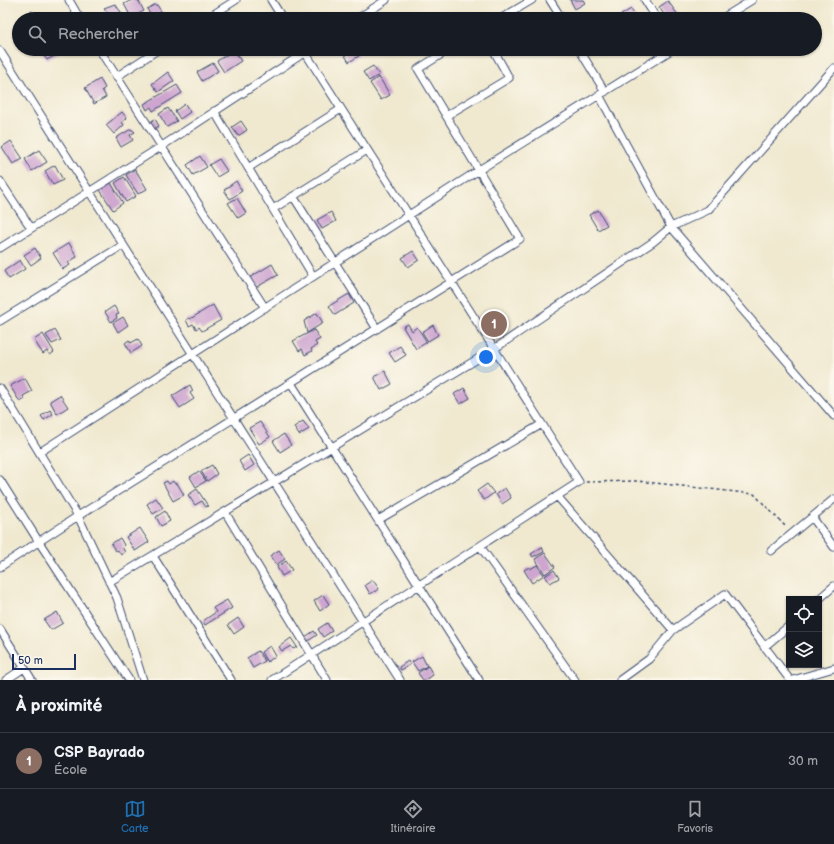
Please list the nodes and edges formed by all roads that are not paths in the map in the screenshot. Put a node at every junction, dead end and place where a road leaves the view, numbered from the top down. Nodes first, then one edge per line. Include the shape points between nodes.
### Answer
1 (69, 0) edge
2 (236, 0) edge
3 (271, 0) edge
4 (386, 0) edge
5 (532, 0) edge
6 (550, 0) edge
7 (645, 0) edge
8 (752, 0) edge
9 (76, 12) edge
10 (217, 12) edge
11 (279, 12) edge
12 (368, 12) edge
13 (512, 12) edge
14 (558, 12) edge
15 (653, 12) edge
16 (732, 12) edge
17 (0, 51) edge
18 (103, 56) edge
19 (148, 56) edge
20 (297, 56) edge
21 (310, 56) edge
22 (439, 56) edge
23 (497, 56) edge
24 (583, 56) edge
25 (662, 56) edge
26 (834, 68) edge
27 (116, 77) junction
28 (602, 93) junction
29 (341, 109) junction
30 (214, 111) junction
31 (446, 116) junction
32 (162, 146) junction
33 (367, 150) junction
34 (248, 168) junction
35 (479, 170) junction
36 (0, 181) edge
37 (89, 191) junction
38 (293, 196) junction
39 (273, 209) junction
40 (409, 215) junction
41 (671, 227) junction
42 (30, 228) junction
43 (124, 245) junction
44 (0, 248) edge
45 (335, 263) junction
46 (313, 276) junction
47 (451, 282) junction
48 (264, 308) junction
49 (0, 321) edge
50 (377, 329) junction
51 (494, 349) junction
52 (193, 354) junction
53 (291, 383) junction
54 (0, 388) edge
55 (834, 416) edge
56 (234, 419) junction
57 (542, 424) junction
58 (332, 447) junction
59 (40, 452) junction
60 (0, 480) edge
61 (274, 482) junction
62 (556, 496) junction
63 (834, 499) edge
64 (225, 512) junction
65 (78, 516) junction
66 (812, 517) junction
67 (378, 520) junction
68 (38, 542) junction
69 (480, 546) junction
70 (834, 547) edge
71 (771, 550) dead end
72 (153, 556) junction
73 (0, 567) edge
74 (109, 582) junction
75 (419, 585) junction
76 (834, 586) edge
77 (822, 596) edge
78 (363, 621) junction
79 (0, 629) edge
80 (786, 629) edge
81 (673, 630) junction
82 (764, 647) junction
83 (311, 654) junction
84 (24, 668) junction
85 (834, 668) edge
86 (144, 679) edge
87 (6, 680) edge
88 (32, 680) edge
89 (128, 680) edge
90 (231, 680) edge
91 (272, 680) edge
92 (327, 680) edge
93 (400, 680) edge
94 (479, 680) edge
95 (575, 680) edge
96 (620, 680) edge
97 (790, 680) edge
98 (793, 680) edge

1 - 9 street
2 - 10 street
3 - 11 street
4 - 12 street
5 - 13 street
6 - 14 street
7 - 15 street
8 - 16 street
17 - 37 street
18 - 27 street
19 - 27 street
20 - 30 street
21 - 29 street
22 - 31 street via 418,69
23 - 31 street via 509,78
24 - 28 street
25 - 28 street
26 - 41 street via 708,210
27 - 32 street
28 - 35 street
28 - 41 street
29 - 33 street
29 - 34 street
30 - 32 street
30 - 34 street
31 - 35 street
32 - 37 street
32 - 48 street
33 - 38 street
33 - 40 street
34 - 39 street
35 - 40 street
35 - 47 street via 520,239
36 - 42 street
37 - 42 street
37 - 43 street
38 - 39 street
38 - 45 street
39 - 46 street
40 - 45 street
40 - 47 street
41 - 51 street via 653,242
41 - 55 street
42 - 44 street
43 - 49 street
43 - 52 street
45 - 46 street
45 - 50 street
46 - 48 street
47 - 50 street
47 - 51 street
48 - 52 street
50 - 53 street
51 - 57 street
51 - 58 street
52 - 56 street
52 - 59 street
53 - 56 street
53 - 58 street
54 - 59 street
56 - 61 street
56 - 65 street
57 - 62 street via 579,482
57 - 67 street
58 - 61 street
58 - 67 street
59 - 65 street
60 - 68 street
61 - 64 street
61 - 78 street
62 - 69 street
62 - 81 street
63 - 66 street
64 - 72 street
64 - 83 street
65 - 68 street
65 - 74 street
66 - 70 street
66 - 71 street
67 - 75 street
68 - 73 street
68 - 89 street
69 - 75 street
69 - 95 street
72 - 74 street
72 - 90 street
74 - 86 street via 117,598
75 - 78 street
75 - 94 street
76 - 77 street
78 - 83 street
78 - 93 street
79 - 84 street
80 - 82 street
81 - 82 street via 725,594
81 - 96 street via 649,659
82 - 97 street
83 - 91 street
83 - 92 street
84 - 87 street
84 - 88 street
85 - 98 street

